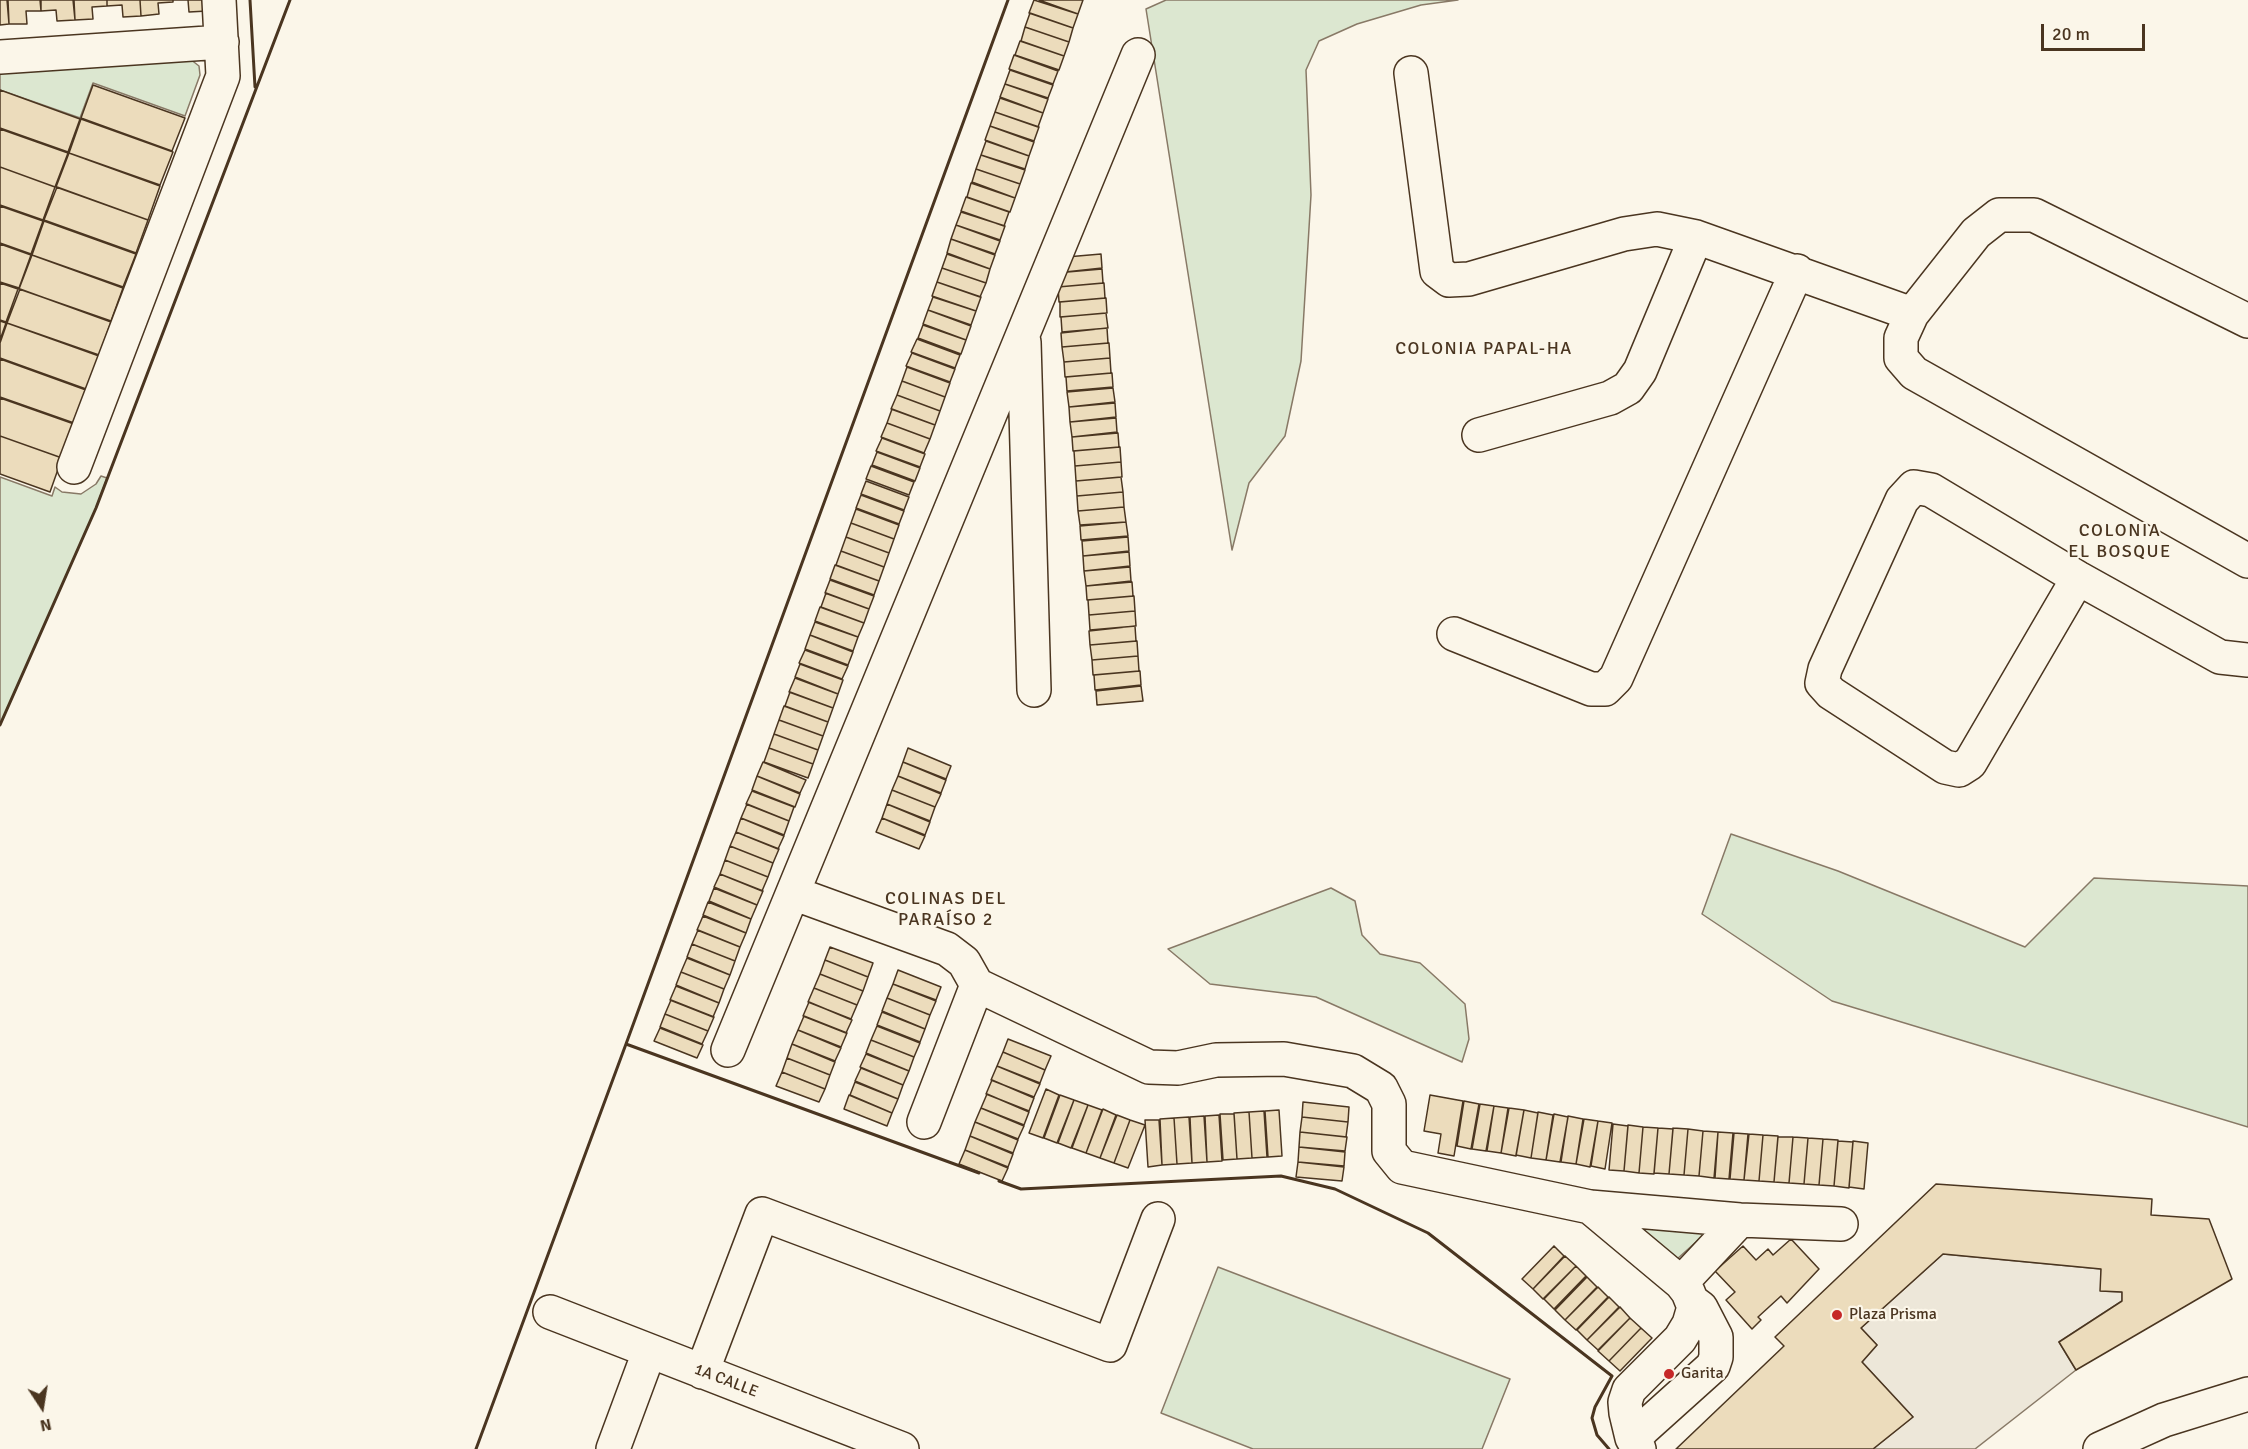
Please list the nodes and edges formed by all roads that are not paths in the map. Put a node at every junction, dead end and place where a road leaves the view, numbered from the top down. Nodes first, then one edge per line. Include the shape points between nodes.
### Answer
1 (219, 0) edge
2 (222, 42) junction
3 (1138, 55) dead end
4 (0, 57) edge
5 (1411, 73) dead end
6 (1696, 237) junction
7 (1797, 271) junction
8 (1912, 314) junction
9 (2248, 321) edge
10 (1024, 331) junction
11 (1479, 435) dead end
12 (75, 467) dead end
13 (2248, 561) edge
14 (2078, 578) junction
15 (1454, 634) dead end
16 (2248, 660) edge
17 (1034, 690) dead end
18 (793, 893) junction
19 (977, 985) junction
20 (728, 1050) dead end
21 (924, 1122) dead end
22 (1590, 1207) junction
23 (1158, 1219) dead end
24 (1740, 1220) junction
25 (1841, 1224) dead end
26 (1687, 1292) junction
27 (550, 1312) dead end
28 (649, 1352) junction
29 (702, 1372) junction
30 (2248, 1395) edge
31 (1637, 1447) edge
32 (613, 1449) edge
33 (902, 1449) edge
34 (2100, 1449) edge

1 - 2 street
2 - 4 street
2 - 12 street via 222,76
3 - 10 street
5 - 6 street via 1437,271 1449,280 1469,279 1657,228
6 - 7 street
6 - 11 street via 1640,371 1628,388 1610,398
7 - 8 street
7 - 15 street via 1616,678 1605,688 1591,689
8 - 9 street via 1976,233 1999,215 2034,215
8 - 13 street via 1901,338 1901,358 1914,373
10 - 17 street
10 - 18 street
14 - 14 street via 1931,490 1914,487 1902,500 1822,683 1945,767 1959,770 1970,763
14 - 16 street via 2220,657
18 - 19 street via 946,949 964,962
18 - 20 street
19 - 21 street
19 - 22 street via 1149,1067 1179,1068 1216,1060 1284,1059 1353,1071 1381,1088 1389,1104 1389,1151 1402,1167
22 - 24 street
22 - 26 street
23 - 29 street via 1110,1345 762,1214
24 - 25 street
24 - 26 street
26 - 31 street via 1693,1316 1680,1339 1629,1390 1625,1402
26 - 31 street via 1706,1316 1716,1338 1713,1366 1644,1428 1637,1436
27 - 28 street, 1A CALLE
28 - 29 street, 1A CALLE
28 - 32 street
29 - 33 street, 1A CALLE
30 - 34 street via 2164,1420

